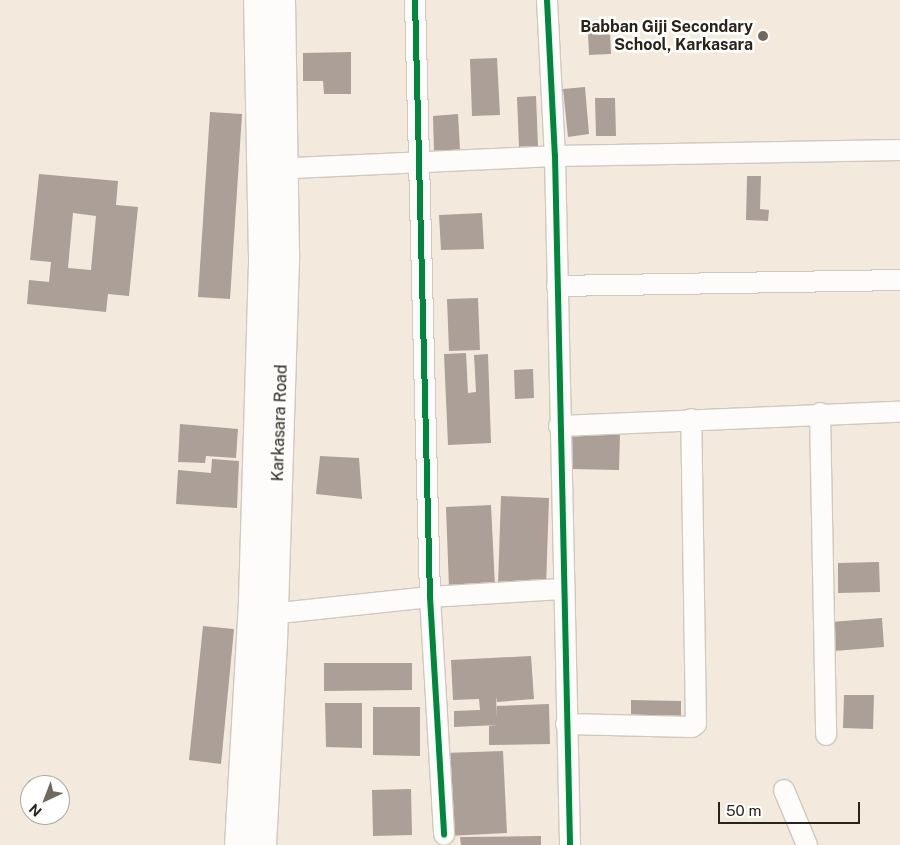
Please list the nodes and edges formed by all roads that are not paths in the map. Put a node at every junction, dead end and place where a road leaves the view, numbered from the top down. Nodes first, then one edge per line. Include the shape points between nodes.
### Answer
1 (258, 0) edge
2 (281, 0) edge
3 (415, 0) edge
4 (547, 0) edge
5 (900, 150) edge
6 (555, 156) junction
7 (420, 162) junction
8 (274, 169) junction
9 (900, 280) edge
10 (558, 286) junction
11 (900, 412) edge
12 (820, 413) junction
13 (691, 419) junction
14 (560, 426) junction
15 (562, 589) junction
16 (430, 597) junction
17 (263, 615) junction
18 (566, 724) junction
19 (826, 735) dead end
20 (784, 790) dead end
21 (444, 835) dead end
22 (239, 845) edge
23 (262, 845) edge
24 (570, 845) edge
25 (807, 845) edge

1 - 8 main road, Karkasara Road
2 - 8 main road, Karkasara Road
3 - 7 street
4 - 6 street
5 - 6 street
6 - 7 street
6 - 10 street
7 - 8 street
7 - 16 street
8 - 17 main road, Karkasara Road
9 - 10 street
10 - 14 street
11 - 12 street
12 - 13 street
12 - 19 street
13 - 14 street
13 - 18 street via 696,724 692,727
14 - 15 street
15 - 16 street
15 - 18 street
16 - 17 street
16 - 21 street
17 - 22 main road, Karkasara Road
17 - 23 main road, Karkasara Road
18 - 24 street
20 - 25 street

